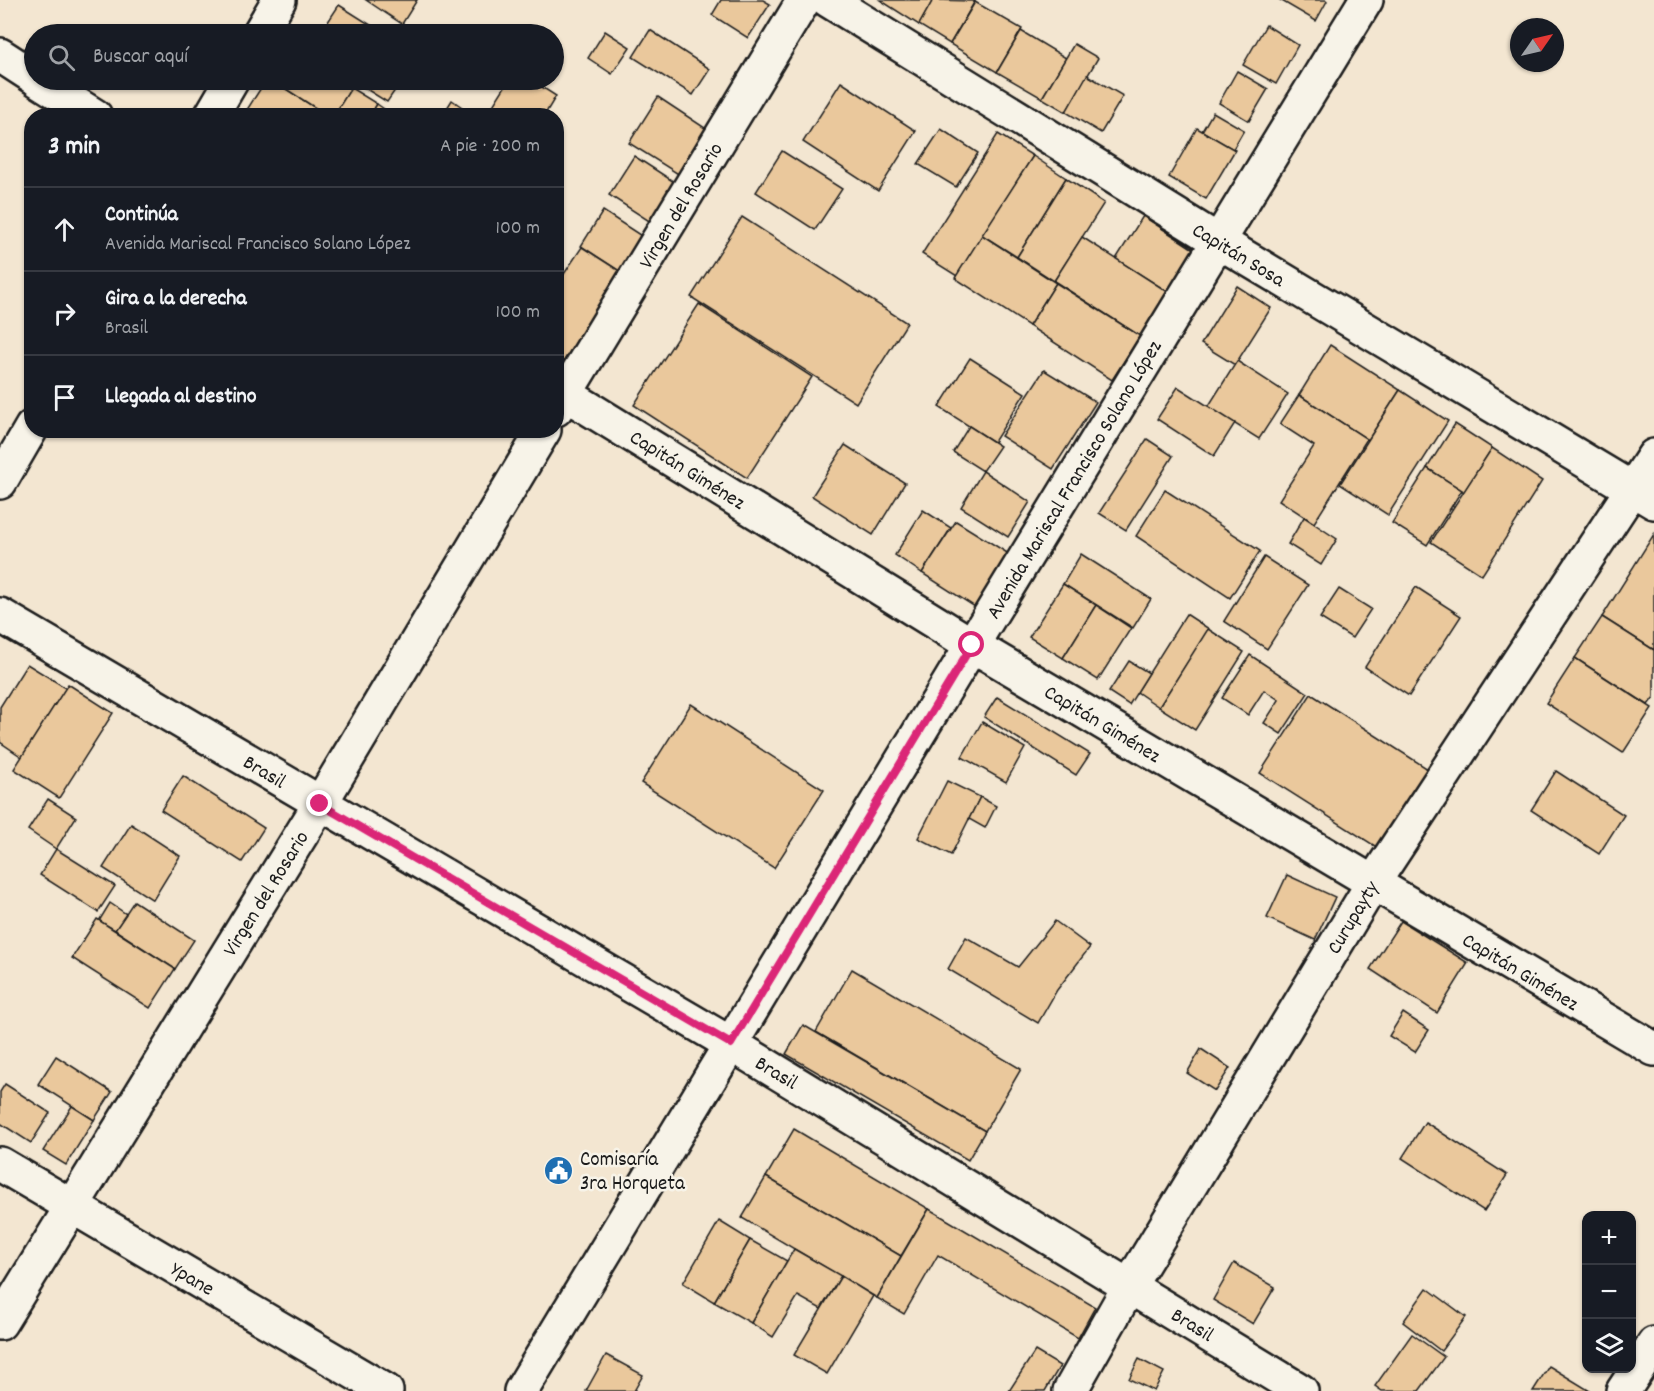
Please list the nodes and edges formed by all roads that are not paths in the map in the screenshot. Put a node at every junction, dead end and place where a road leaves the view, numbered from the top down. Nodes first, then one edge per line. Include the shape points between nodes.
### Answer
1 (279, 0) edge
2 (804, 0) edge
3 (828, 0) edge
4 (1366, 0) edge
5 (265, 24) edge
6 (0, 55) edge
7 (24, 70) edge
8 (55, 90) edge
9 (226, 90) edge
10 (83, 108) edge
11 (216, 108) edge
12 (1218, 241) junction
13 (564, 390) edge
14 (564, 399) edge
15 (26, 438) edge
16 (539, 438) edge
17 (1654, 456) edge
18 (0, 482) edge
19 (1644, 496) edge
20 (0, 615) edge
21 (972, 645) junction
22 (320, 804) junction
23 (1373, 883) junction
24 (731, 1044) junction
25 (1654, 1049) edge
26 (0, 1164) edge
27 (71, 1207) junction
28 (1130, 1285) junction
29 (0, 1323) edge
30 (1654, 1344) edge
31 (386, 1391) edge
32 (521, 1391) edge
33 (1070, 1391) edge
34 (1301, 1391) edge
35 (1623, 1391) edge

1 - 5 street
2 - 13 street, Virgen del Rosario
3 - 12 street, Capitán Sosa
4 - 12 street, Avenida Mariscal Francisco Solano López
6 - 7 street
8 - 10 street
9 - 11 street
12 - 19 street, Capitán Sosa
12 - 21 street, Avenida Mariscal Francisco Solano López
14 - 21 street, Capitán Giménez
15 - 18 street
16 - 22 street, Virgen del Rosario
17 - 19 street, Curupayty
19 - 23 street, Curupayty
20 - 22 street, Brasil
21 - 23 street, Capitán Giménez
21 - 24 street, Avenida Mariscal Francisco Solano López
22 - 24 street, Brasil
22 - 27 street, Virgen del Rosario
23 - 25 street, Capitán Giménez
23 - 28 street, Curupayty
24 - 28 street, Brasil
24 - 32 street, Avenida Mariscal Francisco Solano López
26 - 27 street, Ypane
27 - 29 street, Virgen del Rosario
27 - 31 street, Ypane
28 - 33 street, Curupayty
28 - 34 street, Brasil
30 - 35 street

